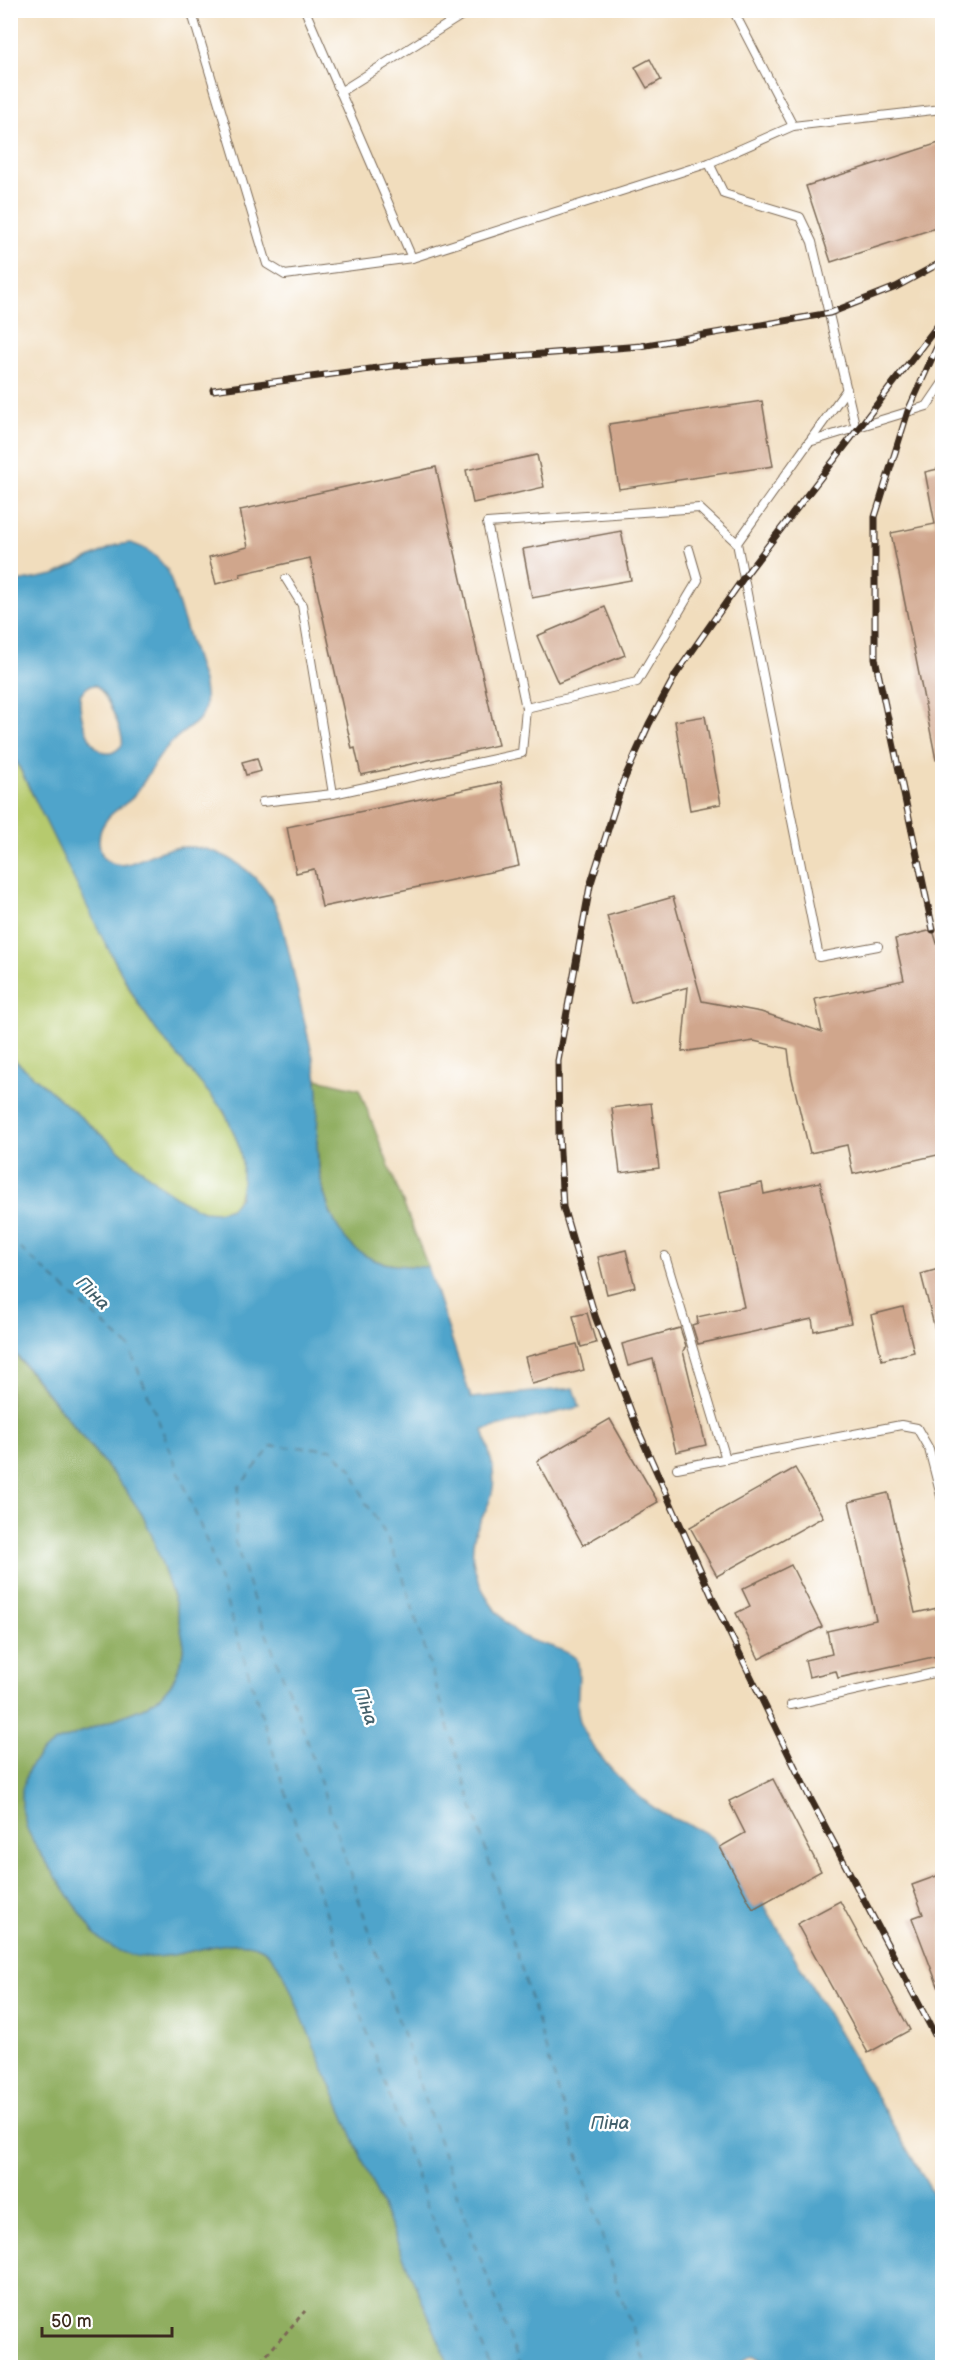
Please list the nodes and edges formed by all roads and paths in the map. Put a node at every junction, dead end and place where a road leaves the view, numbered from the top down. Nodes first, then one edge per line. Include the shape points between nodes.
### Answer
1 (191, 10) edge
2 (305, 10) edge
3 (470, 10) edge
4 (733, 10) edge
5 (340, 92) junction
6 (942, 109) edge
7 (793, 126) junction
8 (709, 163) junction
9 (412, 258) junction
10 (942, 384) edge
11 (847, 389) junction
12 (856, 429) junction
13 (809, 442) junction
14 (737, 543) junction
15 (689, 549) dead end
16 (286, 579) dead end
17 (526, 708) junction
18 (333, 794) junction
19 (262, 802) dead end
20 (878, 946) dead end
21 (665, 1256) dead end
22 (726, 1459) junction
23 (677, 1468) dead end
24 (942, 1500) edge
25 (942, 1671) edge
26 (791, 1704) dead end
27 (305, 2312) dead end
28 (255, 2367) edge

1 - 9 lane via 267,264 285,274
2 - 5 lane
3 - 5 lane
4 - 7 lane
5 - 9 lane
6 - 7 lane
7 - 8 lane
8 - 9 lane
8 - 11 lane via 724,194 800,217 812,242
10 - 12 lane via 927,406
11 - 12 lane
11 - 13 lane
12 - 13 lane
13 - 14 lane
14 - 17 lane via 699,508 487,523
14 - 20 lane via 819,957
15 - 17 lane via 698,580 637,682
16 - 18 lane via 302,605
17 - 18 lane via 522,753
18 - 19 lane
21 - 22 lane
22 - 23 lane
22 - 24 lane via 901,1425 916,1428 929,1449
25 - 26 lane
27 - 28 path

